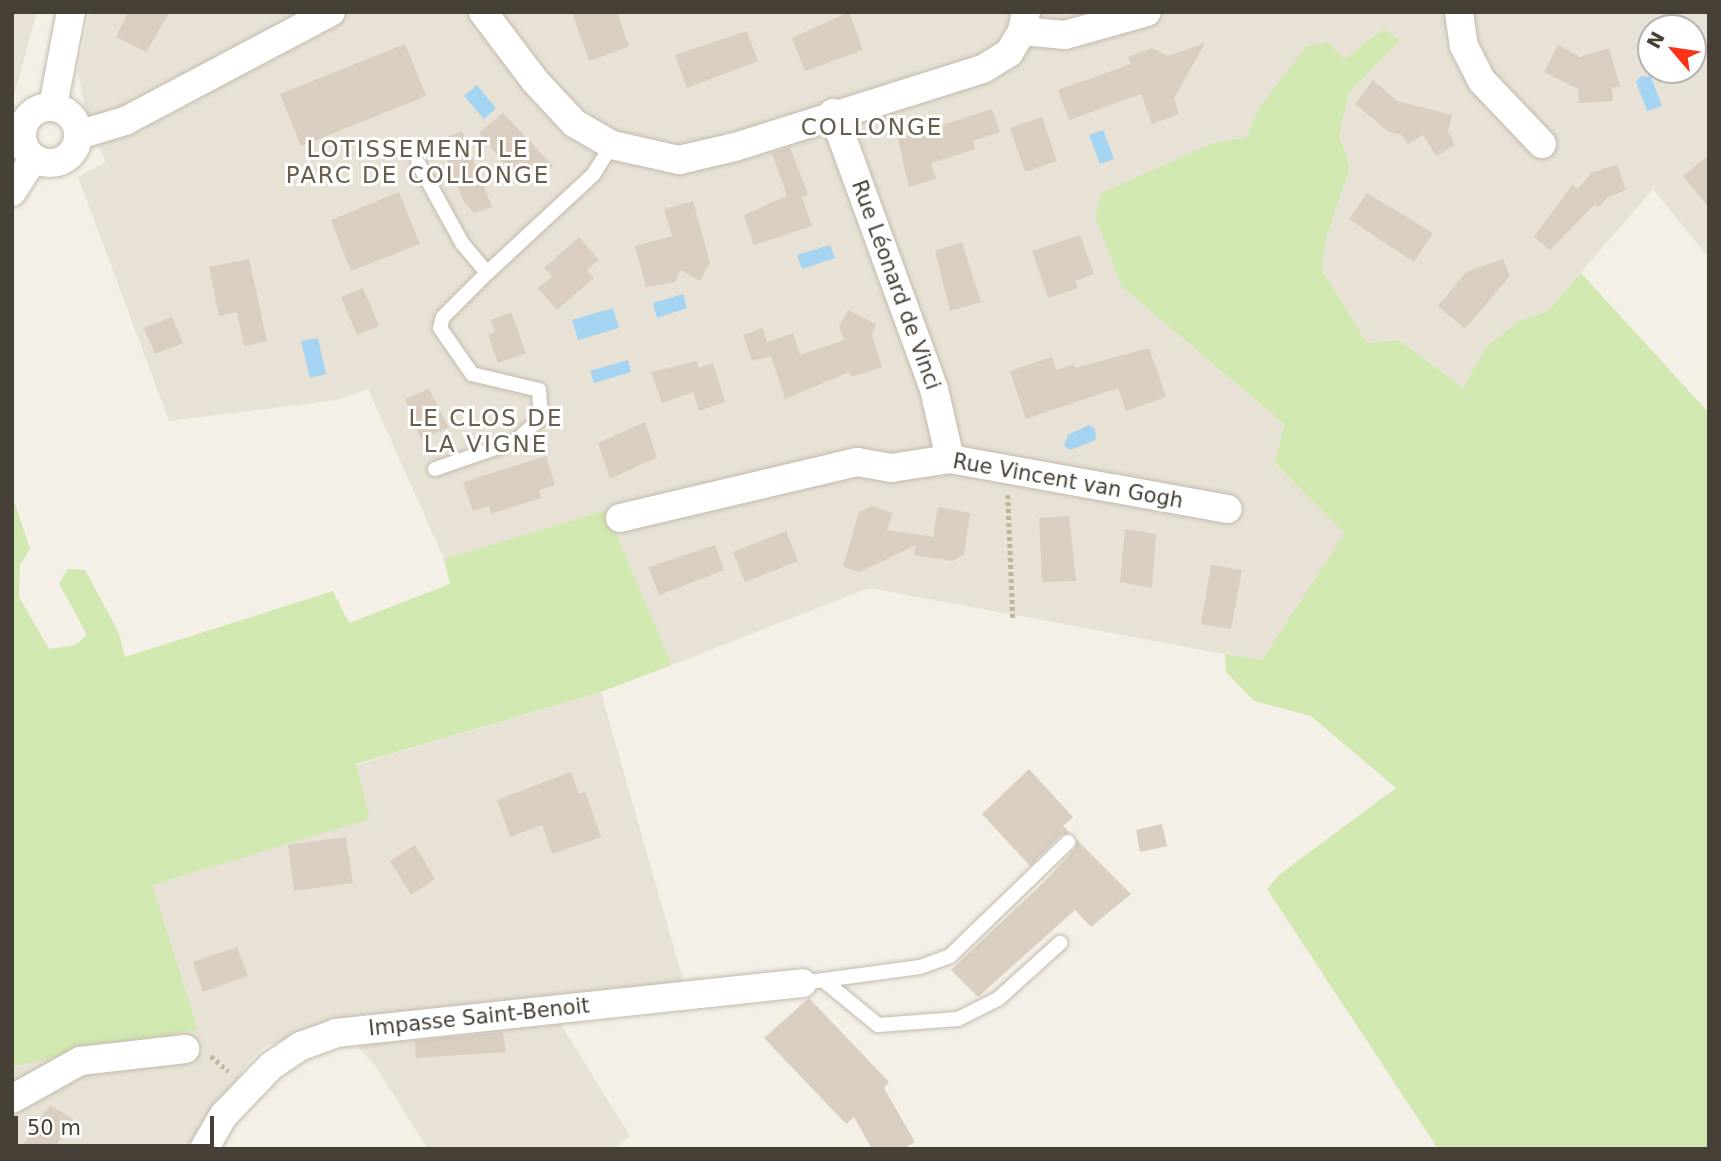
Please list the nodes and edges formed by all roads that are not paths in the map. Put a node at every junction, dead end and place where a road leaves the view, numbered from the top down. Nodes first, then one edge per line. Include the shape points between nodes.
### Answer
1 (71, 12) edge
2 (331, 12) edge
3 (483, 12) edge
4 (1147, 12) edge
5 (1459, 12) edge
6 (1024, 22) edge
7 (53, 106) junction
8 (833, 113) junction
9 (78, 135) junction
10 (1542, 144) dead end
11 (612, 145) junction
12 (34, 158) junction
13 (418, 163) dead end
14 (12, 192) edge
15 (486, 272) junction
16 (950, 459) junction
17 (435, 470) dead end
18 (1228, 509) dead end
19 (620, 518) dead end
20 (1068, 842) dead end
21 (1060, 943) dead end
22 (813, 982) junction
23 (185, 1049) road end
24 (12, 1099) edge
25 (204, 1149) edge

1 - 7 street
2 - 9 street via 125,121
3 - 11 street via 553,102 574,123
4 - 6 street via 1065,35
5 - 10 street via 1464,46 1482,81
6 - 8 street via 1010,53 983,69
7 - 9 street via 66,111
7 - 12 street via 38,108 21,132 24,147
8 - 11 street via 735,147 679,160
8 - 16 street, Rue Léonard de Vinci via 934,389
9 - 12 street via 73,150 62,160 48,163
11 - 15 lane via 593,175
12 - 14 street
13 - 15 lane via 462,243
15 - 17 lane via 443,317 440,328 472,374 539,390 541,418 516,441
16 - 18 street, Rue Vincent van Gogh
16 - 19 street, Rue Vincent van Gogh via 891,468 857,462
20 - 22 lane via 950,956 920,967
21 - 22 lane via 998,999 958,1018 878,1025
22 - 25 street, Impasse Saint-Benoit via 336,1033 301,1046 244,1091
23 - 24 street via 80,1061

